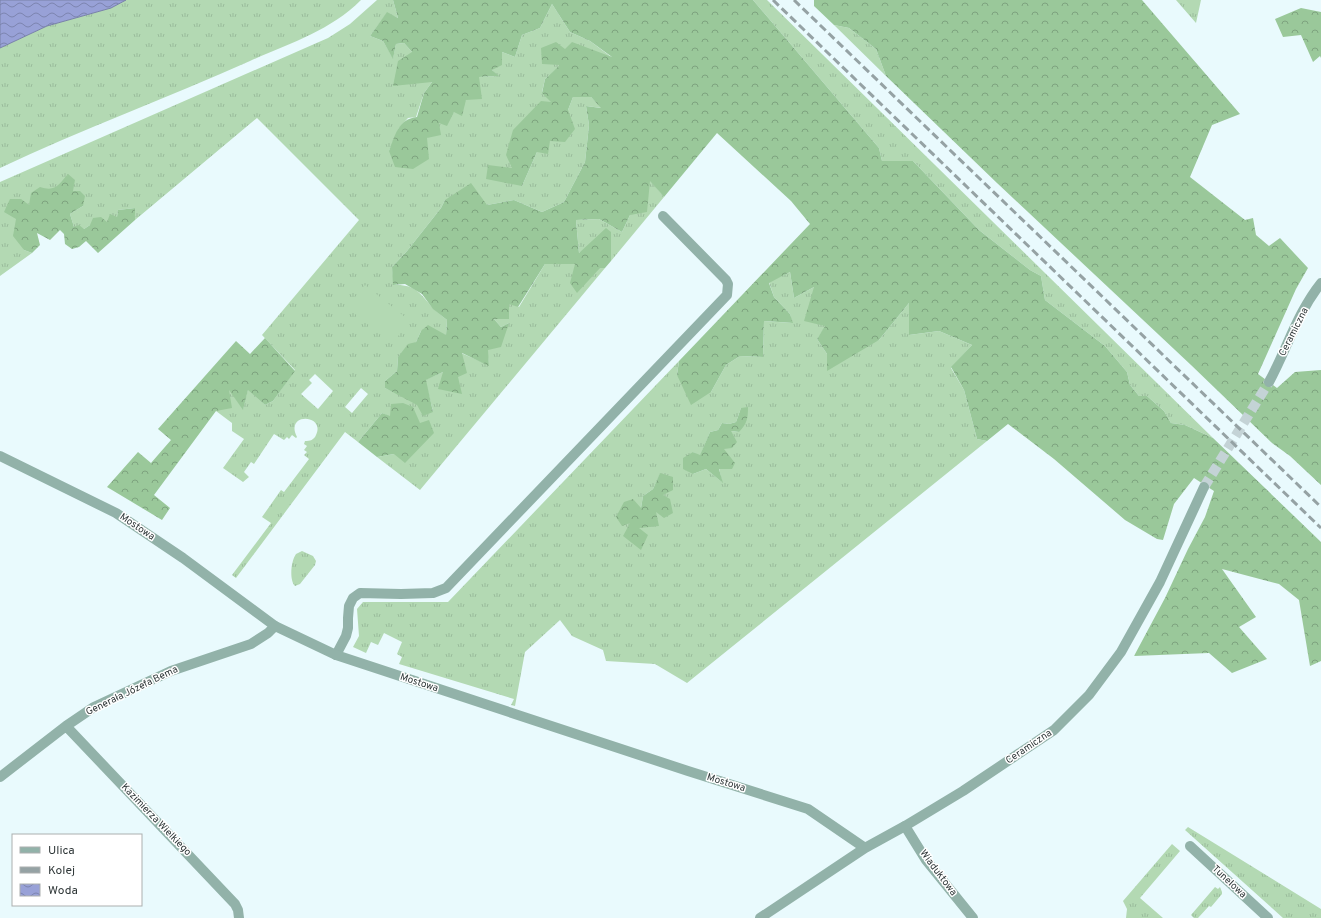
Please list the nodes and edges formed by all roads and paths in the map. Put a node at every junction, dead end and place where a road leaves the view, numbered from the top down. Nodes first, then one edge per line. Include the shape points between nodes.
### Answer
1 (663, 216) dead end
2 (1321, 283) edge
3 (1269, 382) tunnel mouth
4 (0, 456) edge
5 (1204, 487) tunnel mouth
6 (275, 626) junction
7 (336, 655) junction
8 (66, 726) junction
9 (0, 777) edge
10 (905, 826) junction
11 (1190, 846) dead end
12 (866, 848) junction
13 (239, 918) edge
14 (760, 918) edge
15 (973, 918) edge
16 (1268, 918) edge

1 - 7 street via 726,280 729,290 727,295 446,588 433,592 402,594 360,593 353,598 349,606 346,636
2 - 3 street, Ceramiczna via 1293,328
4 - 6 street, Mostowa via 116,513 183,558
5 - 10 street, Ceramiczna via 1160,582 1125,646 1089,695 1054,730 963,792
6 - 7 street, Mostowa
6 - 8 street, Generała Józefa Bema via 252,644 171,671 94,707
7 - 12 street, Mostowa via 808,809
8 - 9 street, Generała Józefa Bema
8 - 13 street, Kazimierza Wielkiego via 235,904
10 - 12 street, Ceramiczna
10 - 15 street, Wiaduktowa via 926,860
11 - 16 street, Tunelowa
12 - 14 street, Ceramiczna

